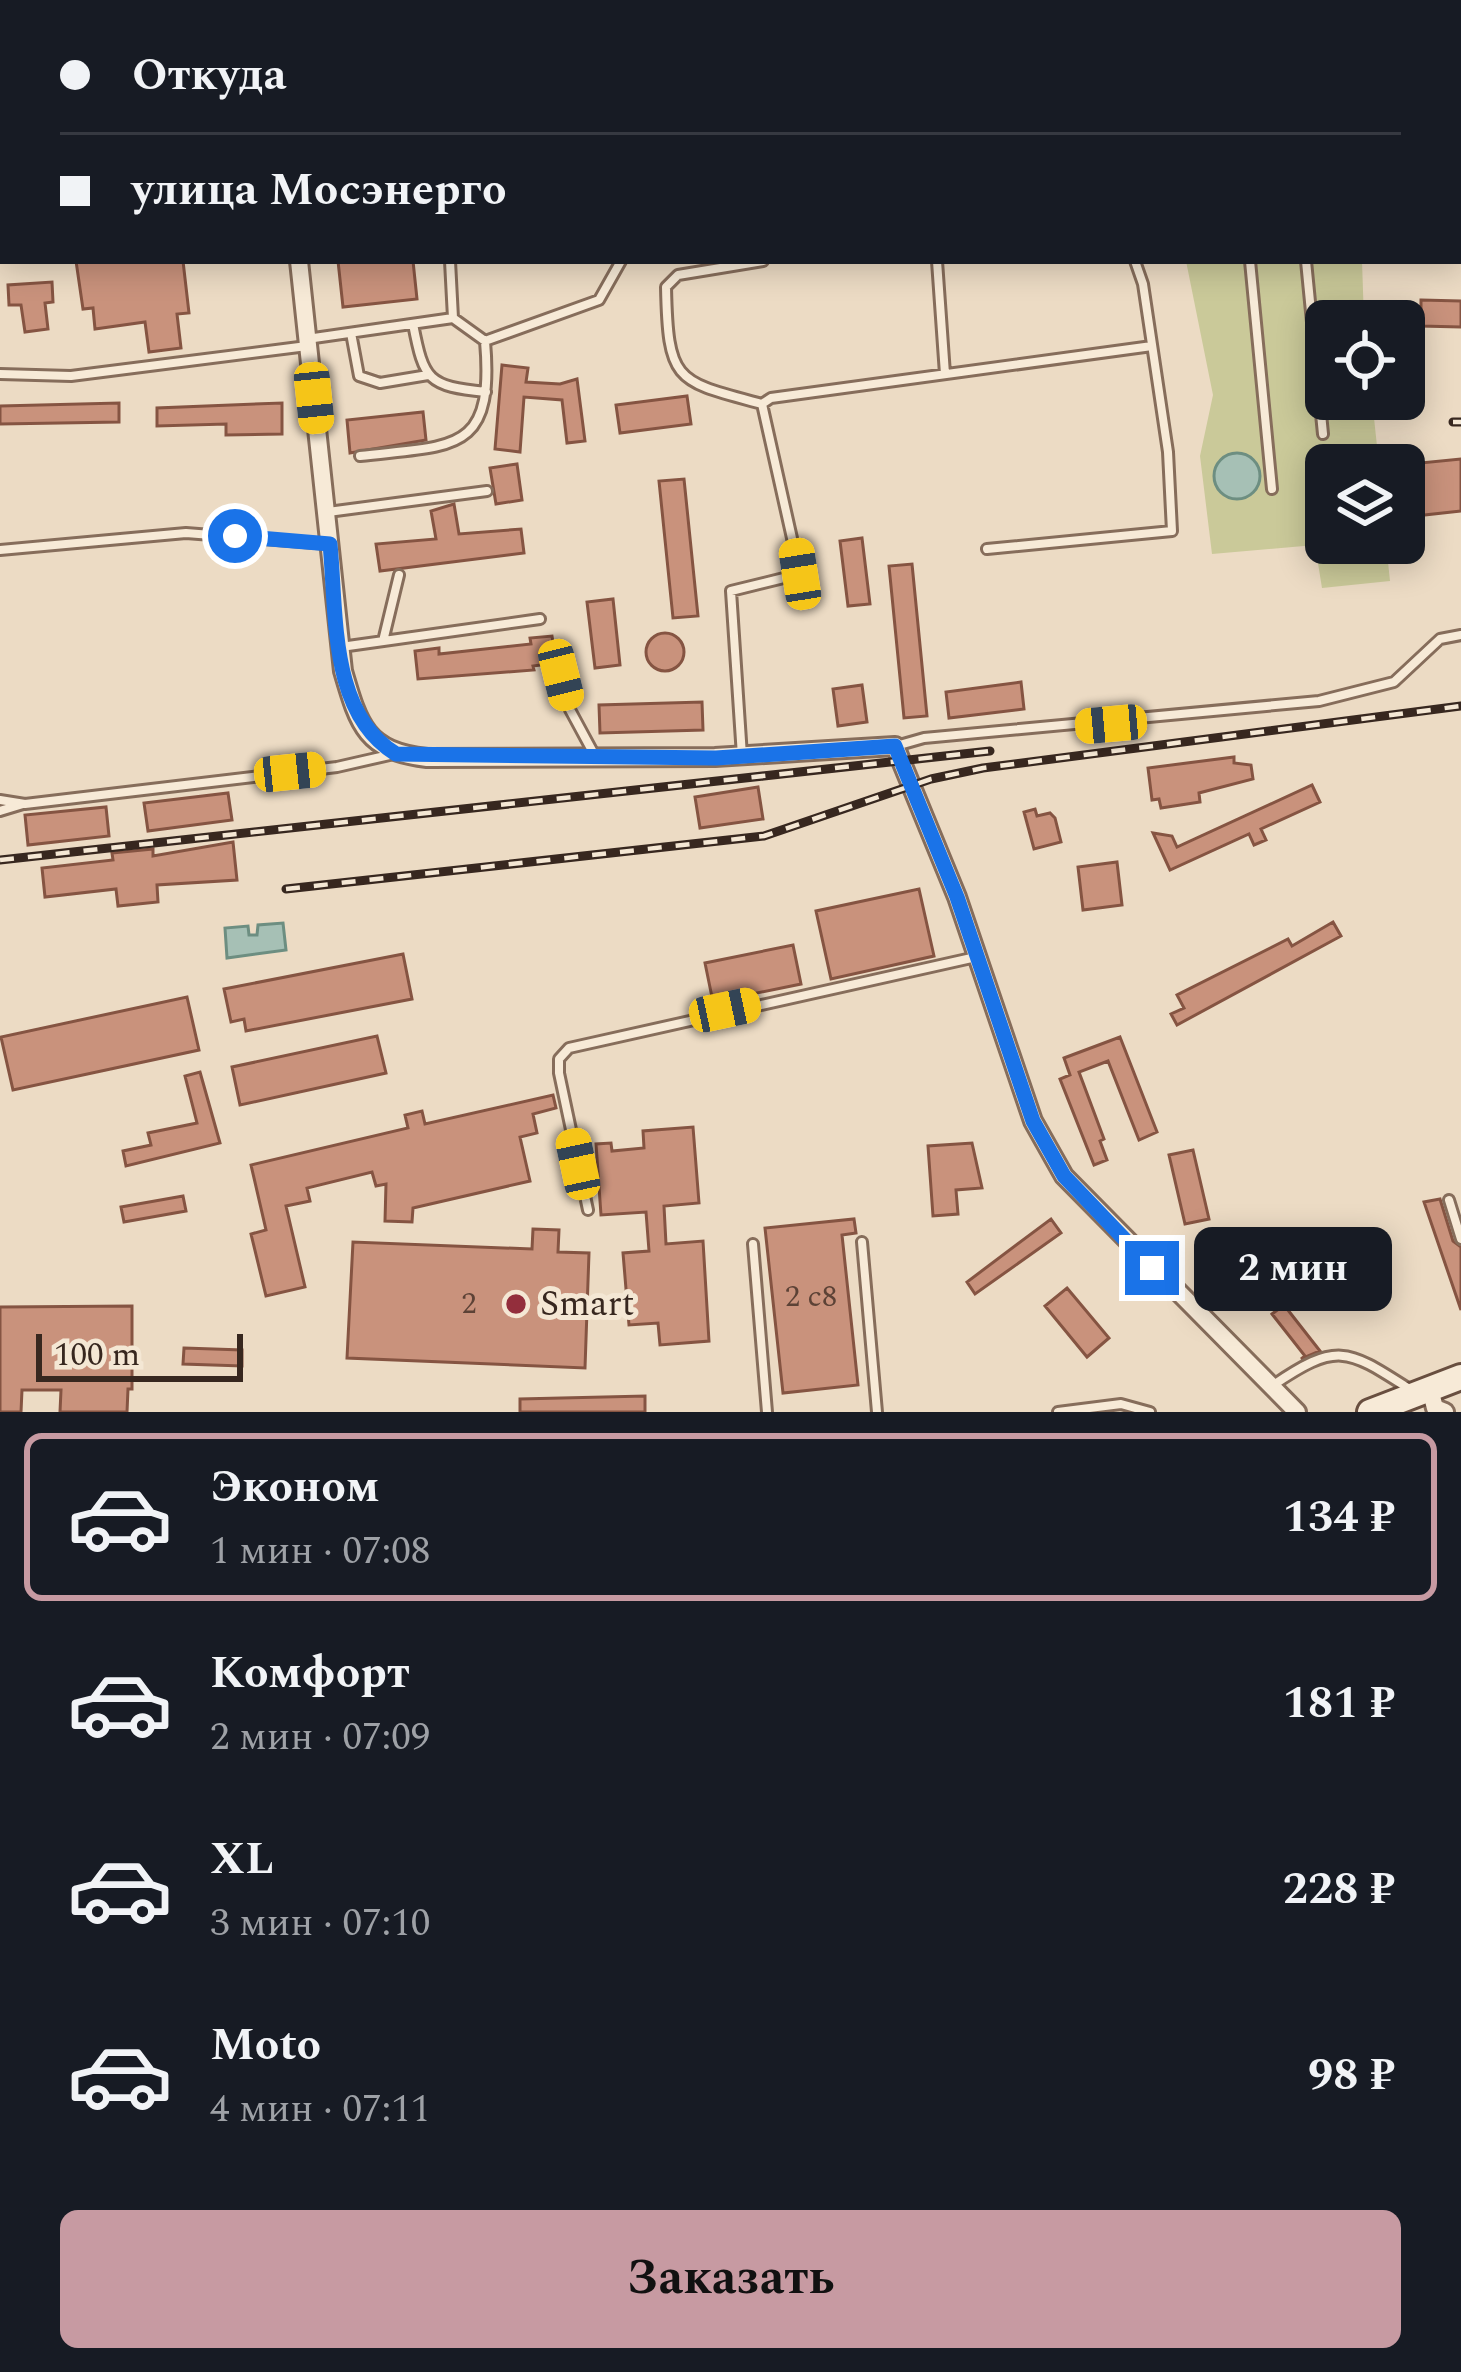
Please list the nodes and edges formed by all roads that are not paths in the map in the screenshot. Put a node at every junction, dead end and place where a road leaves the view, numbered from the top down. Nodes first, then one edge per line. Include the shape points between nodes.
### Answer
1 (299, 264) edge
2 (450, 264) edge
3 (620, 264) edge
4 (745, 264) edge
5 (937, 264) edge
6 (1136, 264) edge
7 (1250, 264) edge
8 (1306, 264) edge
9 (453, 318) junction
10 (413, 324) junction
11 (351, 333) junction
12 (485, 341) junction
13 (308, 342) junction
14 (1152, 346) junction
15 (0, 374) edge
16 (946, 374) junction
17 (428, 375) junction
18 (486, 392) junction
19 (763, 404) junction
20 (1323, 434) dead end
21 (360, 456) dead end
22 (1272, 489) dead end
23 (487, 491) dead end
24 (326, 513) junction
25 (330, 544) junction
26 (987, 549) dead end
27 (0, 550) edge
28 (399, 575) dead end
29 (541, 619) dead end
30 (1461, 635) edge
31 (384, 638) junction
32 (340, 647) junction
33 (561, 675) dead end
34 (895, 746) junction
35 (396, 754) junction
36 (595, 756) junction
37 (742, 756) junction
38 (0, 800) edge
39 (25, 804) junction
40 (0, 811) edge
41 (977, 957) junction
42 (1449, 1200) dead end
43 (588, 1210) dead end
44 (1461, 1239) edge
45 (862, 1242) dead end
46 (753, 1244) dead end
47 (1461, 1377) edge
48 (1271, 1387) junction
49 (1433, 1403) edge
50 (767, 1412) edge
51 (877, 1412) edge
52 (1058, 1412) edge
53 (1150, 1412) edge
54 (1297, 1412) edge
55 (1370, 1412) edge

1 - 13 street
2 - 9 lane
3 - 12 lane via 599,300
4 - 19 lane via 678,275 666,287 682,379
5 - 16 lane
6 - 14 lane
7 - 22 lane
8 - 20 lane
9 - 10 lane
9 - 12 lane
10 - 11 lane
10 - 17 lane
11 - 13 lane
11 - 17 lane via 359,376 369,382
12 - 18 lane
13 - 15 lane via 71,376
13 - 24 street
14 - 16 lane
14 - 26 lane via 1172,531
16 - 19 lane
17 - 18 lane via 446,388
18 - 21 lane via 472,432 460,441
19 - 37 lane via 800,574 730,591
23 - 24 lane
24 - 25 street
25 - 27 lane via 187,533
25 - 32 street
28 - 31 lane
29 - 31 lane
30 - 34 lane via 1439,638 1394,682 1319,701
31 - 32 lane
32 - 35 street via 354,711 370,738
33 - 36 lane
34 - 37 street
34 - 41 street
35 - 36 street
35 - 39 lane
36 - 37 street
38 - 39 lane
39 - 40 lane
41 - 43 lane via 569,1048 559,1073
41 - 48 street via 1033,1121 1064,1176
42 - 44 lane
45 - 51 lane
46 - 50 lane
47 - 49 main road
48 - 49 lane via 1338,1352
48 - 54 street
49 - 55 main road
52 - 53 lane via 1121,1404

